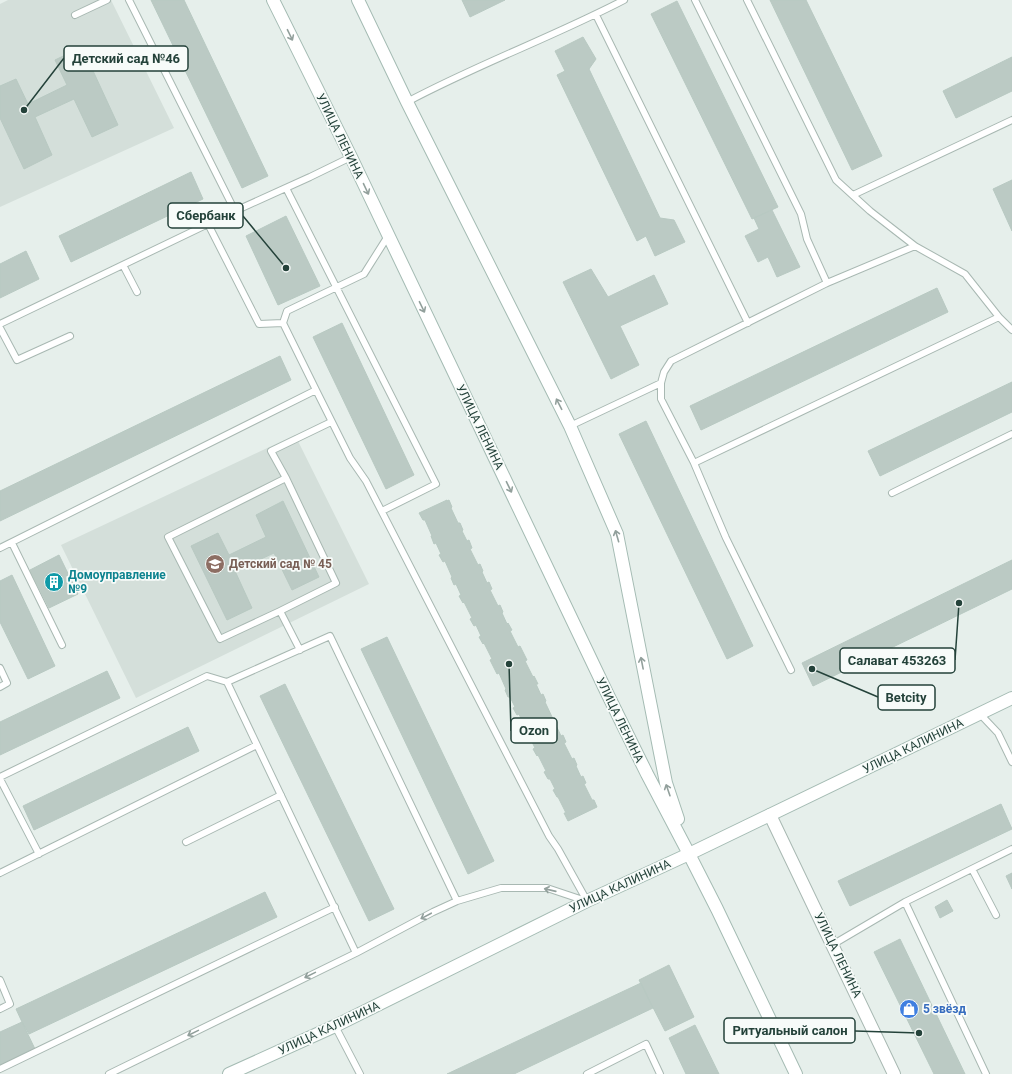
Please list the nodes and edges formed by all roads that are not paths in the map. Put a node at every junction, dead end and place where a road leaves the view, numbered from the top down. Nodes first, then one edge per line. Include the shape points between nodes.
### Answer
1 (106, 0) edge
2 (129, 0) edge
3 (273, 0) edge
4 (358, 0) edge
5 (624, 0) edge
6 (695, 0) edge
7 (747, 0) edge
8 (75, 15) dead end
9 (596, 15) junction
10 (407, 102) junction
11 (1012, 120) edge
12 (351, 157) junction
13 (286, 188) junction
14 (853, 195) junction
15 (235, 211) junction
16 (208, 224) junction
17 (388, 236) junction
18 (915, 246) junction
19 (123, 265) junction
20 (827, 283) junction
21 (336, 287) junction
22 (137, 292) dead end
23 (999, 317) junction
24 (283, 323) junction
25 (748, 323) junction
26 (0, 324) edge
27 (0, 328) edge
28 (1012, 330) edge
29 (70, 336) dead end
30 (661, 383) junction
31 (316, 390) junction
32 (332, 422) junction
33 (570, 426) junction
34 (1012, 434) edge
35 (694, 463) junction
36 (286, 478) junction
37 (892, 493) dead end
38 (382, 511) junction
39 (12, 543) junction
40 (0, 548) edge
41 (280, 611) junction
42 (62, 645) dead end
43 (300, 650) junction
44 (0, 668) edge
45 (791, 670) dead end
46 (227, 682) junction
47 (0, 687) edge
48 (1012, 698) edge
49 (980, 714) junction
50 (257, 745) junction
51 (1012, 762) edge
52 (0, 778) edge
53 (281, 795) junction
54 (770, 815) junction
55 (186, 842) dead end
56 (1012, 850) edge
57 (39, 854) junction
58 (690, 854) junction
59 (972, 869) junction
60 (0, 873) edge
61 (457, 901) junction
62 (587, 901) junction
63 (905, 902) junction
64 (335, 907) junction
65 (996, 915) dead end
66 (832, 945) junction
67 (356, 953) junction
68 (0, 980) edge
69 (0, 1009) edge
70 (335, 1026) junction
71 (0, 1069) edge
72 (109, 1074) edge
73 (229, 1074) edge
74 (360, 1074) edge
75 (587, 1074) edge
76 (660, 1074) edge
77 (796, 1074) edge
78 (894, 1074) edge
79 (986, 1074) edge

1 - 8 lane
2 - 15 lane
3 -> 12 street, УЛИЦА ЛЕНИНА
4 - 10 street, УЛИЦА ЛЕНИНА
5 - 9 lane
6 - 20 lane via 801,214 807,239
7 - 14 lane via 836,180
9 - 10 lane
9 - 25 lane
33 -> 10 street, УЛИЦА ЛЕНИНА
11 - 14 lane
12 - 13 lane
12 -> 17 street, УЛИЦА ЛЕНИНА
13 - 15 lane
13 - 21 lane
14 - 18 lane
15 - 16 lane
16 - 19 lane
16 - 24 lane via 259,324
17 - 21 lane via 364,274
17 -> 58 street, УЛИЦА ЛЕНИНА via 647,774
18 - 20 lane
18 - 23 lane via 965,274
19 - 22 lane
19 - 26 lane
20 - 25 lane
21 - 24 lane via 287,311
21 - 38 lane via 436,484
23 - 28 lane
23 - 35 lane
24 - 31 lane
25 - 30 lane via 671,361
27 - 29 lane via 17,360
30 - 33 lane
30 - 35 lane via 661,399
31 - 32 lane
31 - 39 lane
32 - 36 lane via 271,451
32 - 38 lane
58 -> 33 street, УЛИЦА ЛЕНИНА via 666,783 617,534
34 - 37 lane
35 - 45 lane via 726,538
36 - 41 lane via 336,583
36 - 41 lane via 168,537 220,639
38 - 62 lane via 548,836
39 - 40 lane
39 - 42 lane
41 - 43 lane
43 - 46 lane
43 - 61 lane via 330,636
44 - 47 lane via 7,683
46 - 50 lane
46 - 52 lane via 206,676
48 - 49 street, УЛИЦА КАЛИНИНА
49 - 51 lane via 998,733
49 - 54 street, УЛИЦА КАЛИНИНА
50 - 53 lane
50 - 57 lane
52 - 57 lane
53 - 55 lane
53 - 64 lane
54 - 58 street, УЛИЦА КАЛИНИНА
54 - 66 street, УЛИЦА ЛЕНИНА
56 - 59 lane
57 - 60 lane
58 - 62 street, УЛИЦА КАЛИНИНА
58 - 77 street, УЛИЦА ЛЕНИНА
59 - 63 lane
59 - 65 lane
62 -> 61 lane via 547,888 501,888
61 -> 67 lane
62 - 70 street, УЛИЦА КАЛИНИНА
63 - 66 lane
63 - 79 lane
64 - 67 lane
64 - 71 lane
66 - 78 street, УЛИЦА ЛЕНИНА
67 -> 72 lane
68 - 69 lane via 10,1004
70 - 73 street, УЛИЦА КАЛИНИНА
70 - 74 lane
75 - 76 lane via 646,1044

